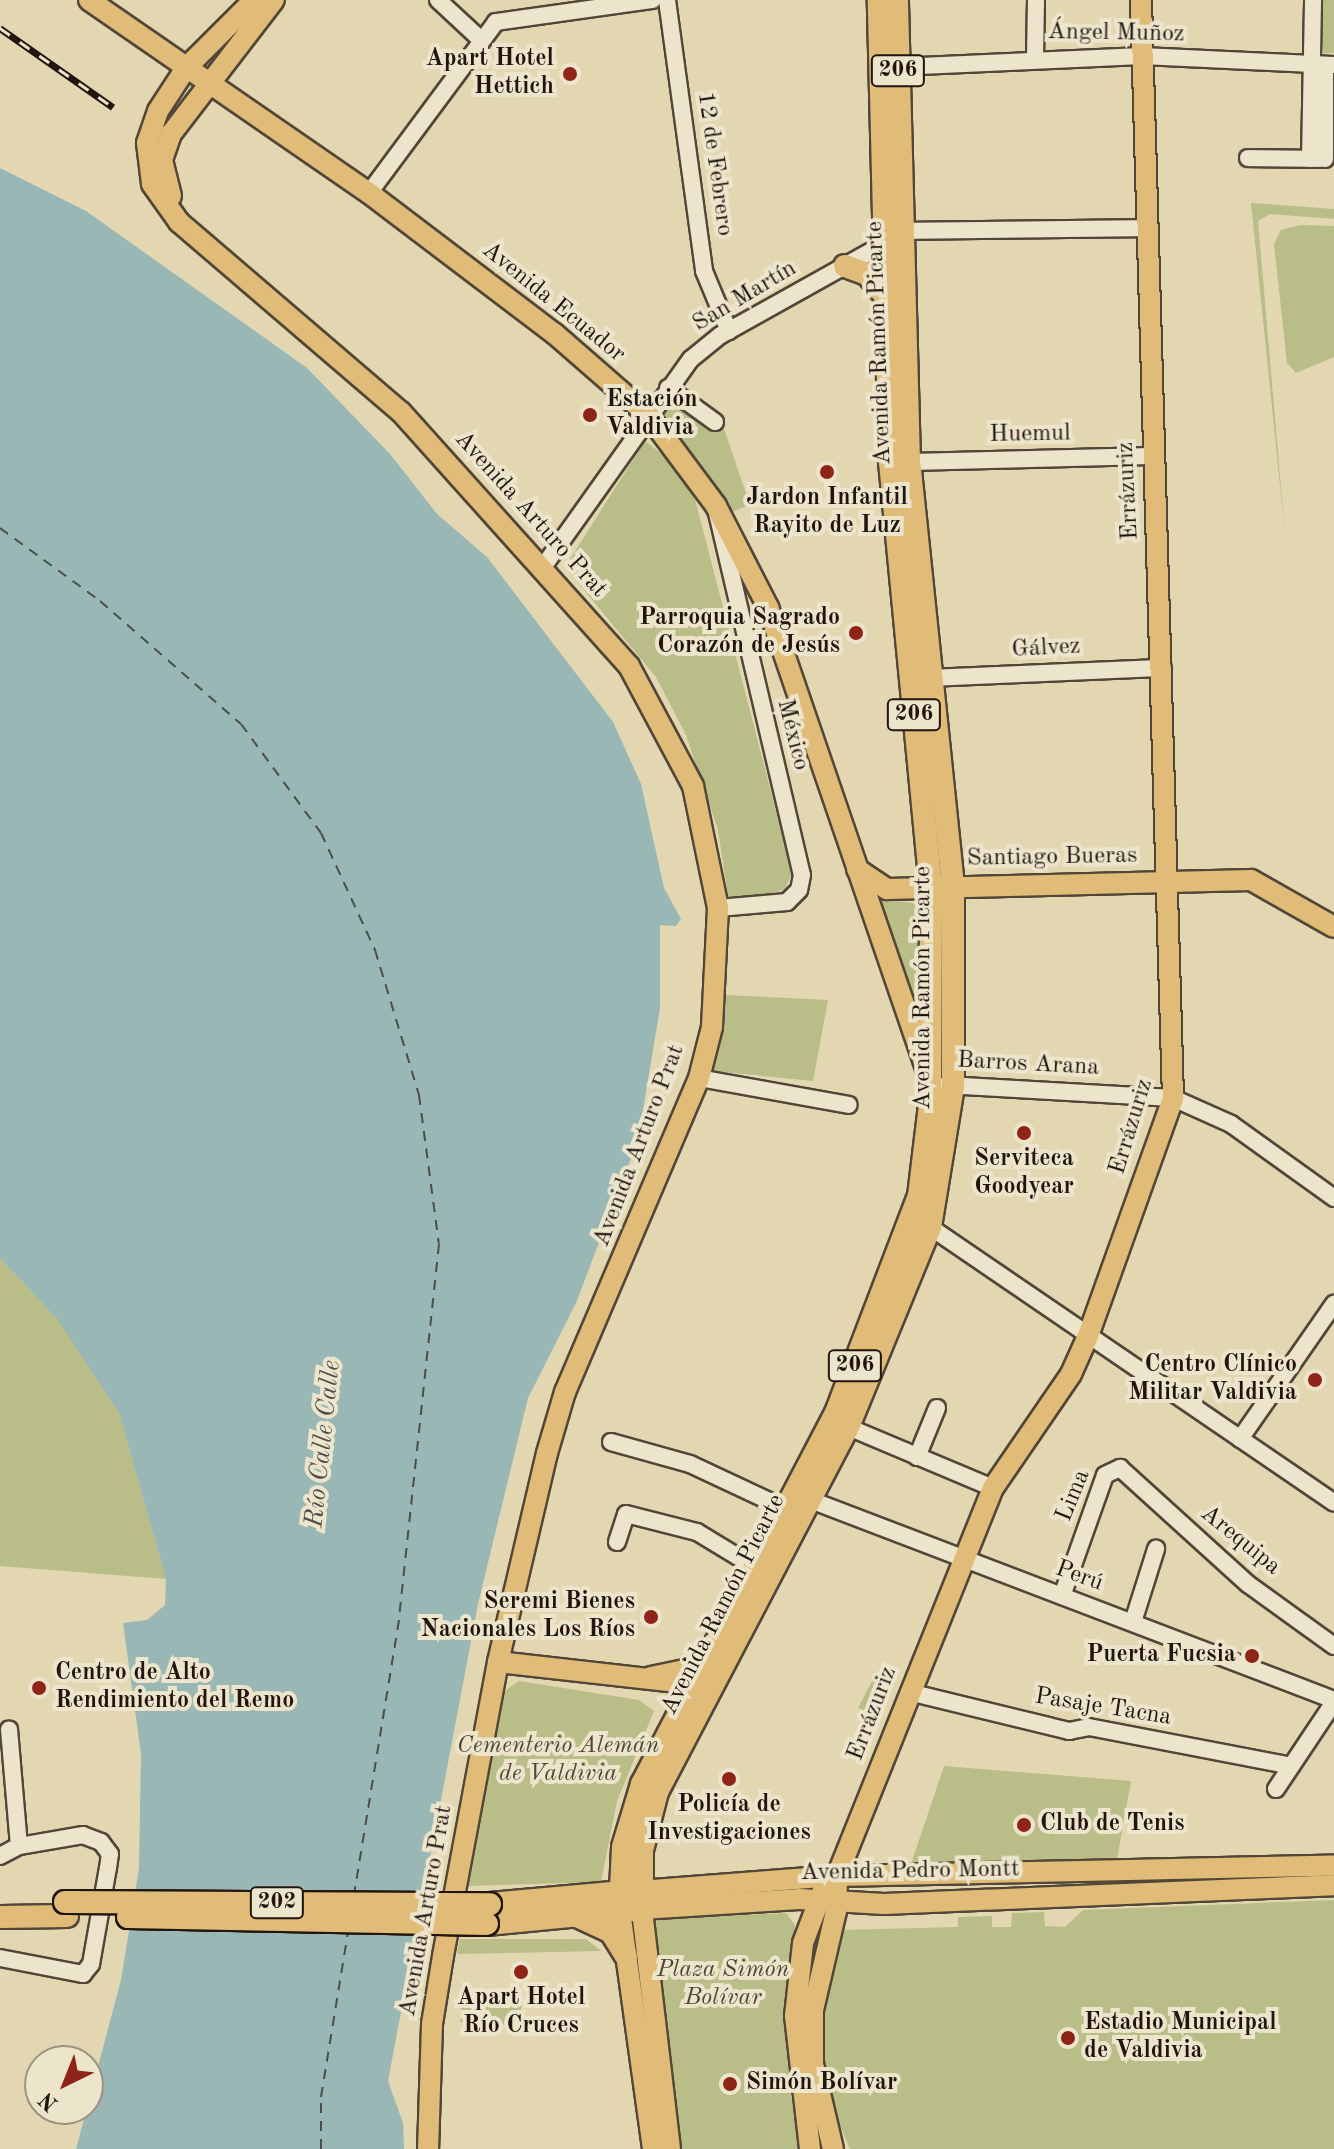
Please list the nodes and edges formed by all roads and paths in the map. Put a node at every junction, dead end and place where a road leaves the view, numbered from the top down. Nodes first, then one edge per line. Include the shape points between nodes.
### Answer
1 (89, 0) edge
2 (254, 0) edge
3 (274, 0) edge
4 (438, 0) edge
5 (652, 0) edge
6 (667, 0) edge
7 (879, 0) edge
8 (897, 0) edge
9 (1036, 0) edge
10 (1141, 0) edge
11 (1313, 0) edge
12 (481, 40) junction
13 (148, 43) junction
14 (1142, 56) junction
15 (1035, 57) junction
16 (1324, 65) edge
17 (898, 67) junction
18 (186, 68) junction
19 (208, 84) junction
20 (165, 102) junction
21 (1248, 158) dead end
22 (1323, 159) edge
23 (369, 193) junction
24 (902, 225) junction
25 (1147, 228) junction
26 (201, 239) junction
27 (880, 246) junction
28 (845, 266) junction
29 (882, 292) junction
30 (729, 331) junction
31 (668, 388) junction
32 (649, 416) junction
33 (715, 422) dead end
34 (1153, 456) junction
35 (909, 462) junction
36 (716, 506) junction
37 (543, 567) junction
38 (1163, 668) junction
39 (931, 678) junction
40 (857, 869) junction
41 (1171, 881) junction
42 (942, 887) junction
43 (887, 889) junction
44 (718, 908) junction
45 (869, 911) junction
46 (1334, 927) edge
47 (699, 1078) junction
48 (942, 1084) junction
49 (1173, 1098) junction
50 (849, 1105) dead end
51 (1334, 1198) edge
52 (930, 1227) junction
53 (1334, 1304) edge
54 (1088, 1336) junction
55 (937, 1408) dead end
56 (848, 1427) junction
57 (1240, 1439) junction
58 (611, 1442) dead end
59 (917, 1457) junction
60 (1120, 1468) joint
61 (993, 1488) junction
62 (808, 1499) junction
63 (1334, 1503) edge
64 (782, 1507) junction
65 (617, 1542) dead end
66 (1156, 1549) dead end
67 (964, 1558) junction
68 (753, 1566) junction
69 (1062, 1596) junction
70 (1133, 1622) junction
71 (1334, 1646) edge
72 (498, 1662) junction
73 (708, 1673) junction
74 (651, 1678) junction
75 (909, 1692) junction
76 (1334, 1701) edge
77 (674, 1721) junction
78 (9, 1729) dead end
79 (1291, 1766) junction
80 (1276, 1789) dead end
81 (19, 1846) junction
82 (0, 1856) edge
83 (1334, 1866) edge
84 (1049, 1875) junction
85 (837, 1876) junction
86 (1334, 1885) edge
87 (1048, 1896) junction
88 (838, 1900) junction
89 (630, 1901) junction
90 (0, 1902) edge
91 (806, 1904) junction
92 (66, 1909) junction
93 (488, 1914) junction
94 (576, 1915) junction
95 (0, 1917) edge
96 (626, 1956) junction
97 (0, 1958) edge
98 (831, 2148) edge
99 (428, 2149) edge
100 (653, 2149) edge
101 (670, 2149) edge
102 (810, 2149) edge

1 - 13 main road
2 - 18 main road, Avenida Arturo Prat
3 - 19 main road, Avenida Arturo Prat
4 - 12 street
5 - 12 street via 496,22
6 - 30 street, 12 de Febrero via 704,271
7 - 27 highway, Avenida Ramón Picarte / 206
8 - 17 highway, Avenida Ramón Picarte / 206
9 - 15 street
10 - 14 main road, Errázuriz
11 - 16 street
12 - 23 street
13 - 18 main road, Avenida Ecuador
13 - 20 main road via 167,79
14 - 15 street, Ángel Muñoz
14 - 16 street, Ángel Muñoz
14 - 25 main road, Errázuriz
15 - 17 street, Ángel Muñoz
16 - 22 street
17 - 24 highway, Avenida Ramón Picarte / 206
18 - 19 main road, Avenida Ecuador
18 - 20 main road, Avenida Arturo Prat
19 - 23 main road, Avenida Ecuador
19 - 26 main road, Avenida Arturo Prat via 171,134 162,160 168,189
20 - 26 main road, Avenida Arturo Prat via 147,143 148,173 166,207
21 - 22 street
23 - 32 main road, Avenida Ecuador via 555,334
24 - 25 street
24 - 27 highway
24 - 35 highway, Avenida Ramón Picarte / 206
25 - 34 main road, Errázuriz
26 - 37 main road, Avenida Arturo Prat via 383,394
27 - 28 street, San Martín
27 - 29 highway, Avenida Ramón Picarte / 206
28 - 29 highway via 872,277
28 - 30 street, San Martín
29 - 42 highway, Avenida Ramón Picarte / 206 via 890,462
30 - 31 street, San Martín via 691,359
31 - 32 street, San Martín
31 - 33 street
32 - 36 main road, Avenida Ecuador
32 - 37 street, San Martín
34 - 35 street, Huemul
34 - 38 main road, Errázuriz
35 - 39 highway, Avenida Ramón Picarte / 206
36 - 40 main road, Avenida Ecuador via 773,621
36 - 44 street, México via 802,875 799,890 787,902
37 - 44 main road, Avenida Arturo Prat via 629,666 675,744 705,828
38 - 39 street, Gálvez
38 - 41 main road, Errázuriz
39 - 42 highway, Avenida Ramón Picarte / 206
40 - 43 main road
40 - 45 main road, Avenida Ecuador
41 - 42 main road, Santiago Bueras
41 - 46 main road, Santiago Bueras via 1251,880
41 - 49 main road, Errázuriz
42 - 43 main road, Santiago Bueras
42 - 48 highway, Avenida Ramón Picarte / 206
43 - 45 main road
44 - 47 main road, Avenida Arturo Prat via 712,1027
45 - 48 main road, Avenida Ecuador
47 - 50 street
47 - 72 main road, Avenida Arturo Prat via 565,1392
48 - 49 street, Barros Arana
48 - 52 highway, Avenida Ramón Picarte / 206
48 - 64 highway, Avenida Ramón Picarte / 206 via 904,1245 836,1413
49 - 51 street, Barros Arana via 1231,1124
49 - 54 main road, Errázuriz
52 - 54 street
52 - 56 highway, Avenida Ramón Picarte / 206
53 - 57 street
54 - 57 street
54 - 61 main road, Errázuriz via 1071,1374
55 - 59 street
56 - 59 street
56 - 62 highway, Avenida Ramón Picarte / 206
57 - 63 street
58 - 64 street via 690,1464
59 - 61 street
60 - 69 street, Lima via 1105,1475
60 - 71 street, Arequipa via 1248,1584
61 - 67 main road, Errázuriz
62 - 67 street, Perú
62 - 73 highway, Avenida Ramón Picarte / 206
64 - 68 highway, Avenida Ramón Picarte / 206
65 - 68 street via 626,1514 697,1532
66 - 70 street
67 - 69 street, Perú
67 - 75 main road, Errázuriz
68 - 73 highway, Avenida Ramón Picarte / 206
69 - 70 street, Perú
70 - 76 street, Perú
72 - 74 main road
72 - 99 main road, Avenida Arturo Prat via 432,2024
73 - 74 highway
73 - 77 highway, Avenida Ramón Picarte / 206
73 - 89 highway, Avenida Ramón Picarte / 206 via 657,1792
74 - 77 highway via 668,1698
75 - 79 street, Pasaje Tacna via 1069,1731 1089,1727
75 - 85 main road, Errázuriz
76 - 79 street
77 - 89 highway, Avenida Ramón Picarte / 206 via 634,1806
78 - 81 street
79 - 80 street
81 - 82 street
81 - 97 street via 83,1835 110,1854 108,1868 91,1964 83,1974
83 - 84 main road, Avenida Pedro Montt
84 - 85 main road, Avenida Pedro Montt
84 - 87 main road
85 - 88 main road, Errázuriz
85 - 89 main road, Avenida Pedro Montt
85 - 91 main road
86 - 87 main road, Avenida Pedro Montt
87 - 88 main road, Avenida Pedro Montt
88 - 91 main road, Avenida Pedro Montt
88 - 98 main road, Errázuriz via 813,2010 815,2075
89 - 91 main road, Avenida Pedro Montt
89 - 93 highway, Avenida Pedro Montt / 202
89 - 94 highway, Avenida Pedro Montt / 202
89 - 96 main road, Avenida Ramón Picarte
89 - 101 main road, Avenida Ramón Picarte
90 - 92 highway, 202
91 - 102 main road via 795,2016
92 - 93 highway, 202, bridge
92 - 95 highway, 202
93 - 94 highway, Avenida Pedro Montt / 202
94 - 96 highway via 611,1932
96 - 100 main road, Avenida Ramón Picarte

